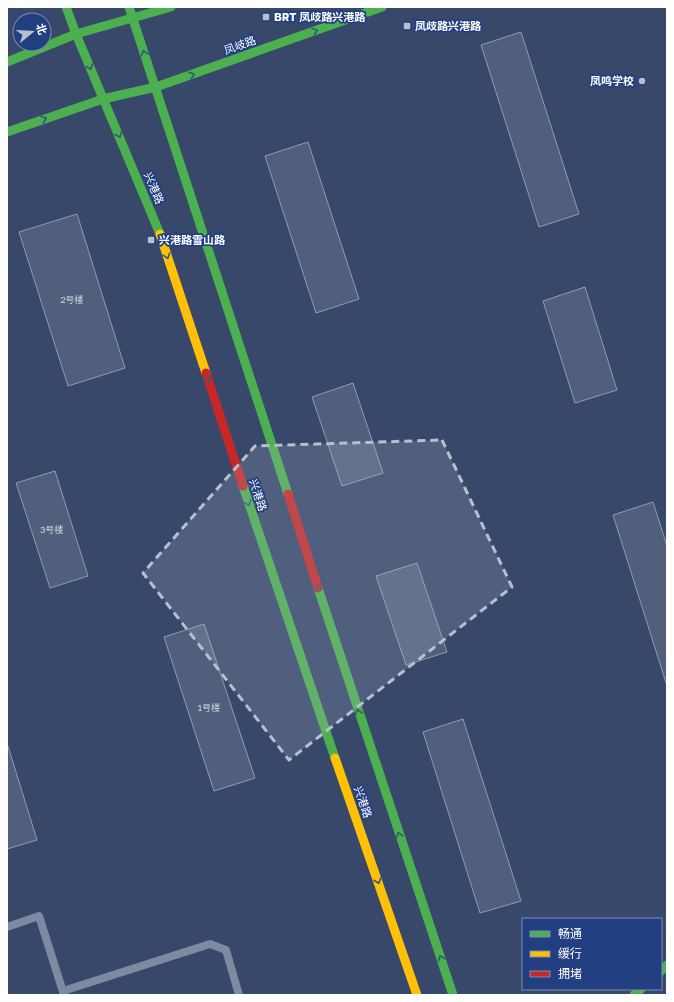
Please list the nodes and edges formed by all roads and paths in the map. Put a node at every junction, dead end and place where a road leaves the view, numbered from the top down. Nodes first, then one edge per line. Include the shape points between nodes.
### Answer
1 (66, 7) edge
2 (129, 7) edge
3 (171, 7) edge
4 (382, 7) edge
5 (133, 18) junction
6 (76, 34) junction
7 (7, 62) edge
8 (156, 87) junction
9 (104, 99) junction
10 (7, 132) edge
11 (7, 927) edge
12 (63, 993) edge
13 (239, 995) edge
14 (417, 995) edge
15 (454, 995) edge

1 - 6 main road, 兴港路
2 - 5 main road
3 - 5 main road
8 -> 4 main road, 凤岐路
5 - 6 main road
8 -> 5 main road
6 - 7 main road
6 -> 9 main road, 兴港路
8 - 9 main road, 凤岐路
15 -> 8 main road via 372,755
10 -> 9 main road, 凤岐路
9 -> 14 main road, 兴港路 via 162,238 260,540
11 - 12 lane via 39,916
12 - 13 lane via 210,944 226,950

